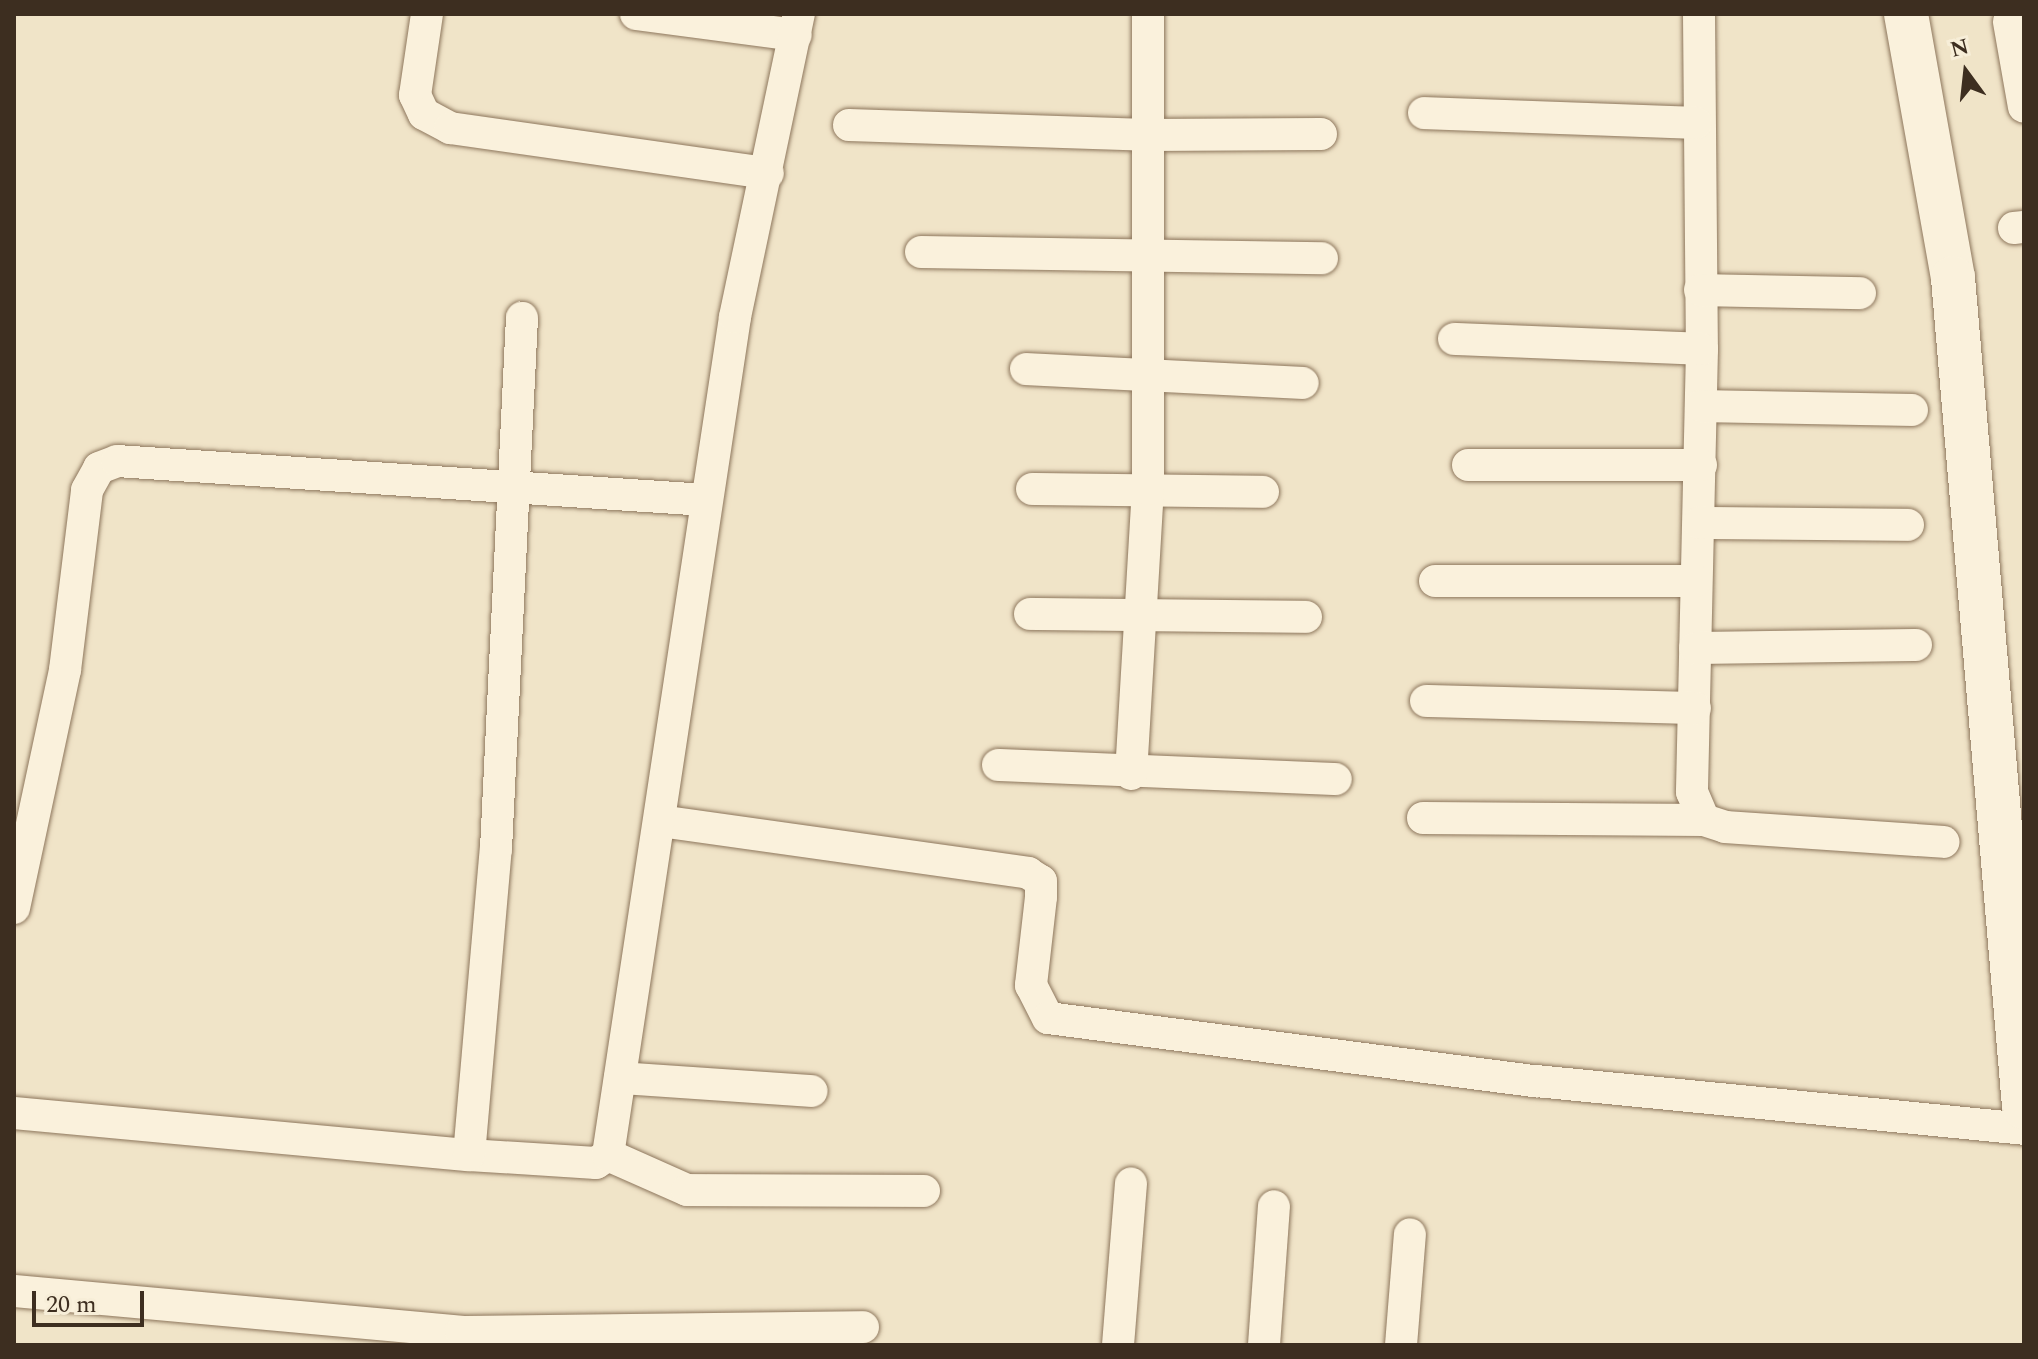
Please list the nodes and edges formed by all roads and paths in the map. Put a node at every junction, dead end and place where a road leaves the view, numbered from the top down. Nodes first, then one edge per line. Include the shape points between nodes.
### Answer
1 (427, 14) edge
2 (636, 14) edge
3 (1148, 14) edge
4 (1699, 14) edge
5 (1906, 14) edge
6 (2009, 22) dead end
7 (798, 24) edge
8 (2024, 107) edge
9 (1424, 113) dead end
10 (1696, 123) junction
11 (849, 125) dead end
12 (1321, 134) dead end
13 (1147, 135) junction
14 (768, 173) junction
15 (1148, 251) junction
16 (921, 252) dead end
17 (1322, 258) dead end
18 (1700, 290) junction
19 (1860, 293) dead end
20 (522, 318) dead end
21 (1454, 339) dead end
22 (1702, 349) junction
23 (1026, 369) dead end
24 (1147, 376) junction
25 (1303, 383) dead end
26 (1701, 406) junction
27 (1912, 410) dead end
28 (1468, 465) dead end
29 (1701, 465) junction
30 (515, 485) junction
31 (1032, 489) dead end
32 (1148, 489) junction
33 (1263, 492) dead end
34 (706, 500) junction
35 (1699, 523) junction
36 (1908, 525) dead end
37 (1435, 581) dead end
38 (1696, 581) junction
39 (1030, 614) dead end
40 (1143, 617) junction
41 (1306, 617) dead end
42 (1916, 645) dead end
43 (1695, 648) junction
44 (1426, 701) dead end
45 (1695, 708) junction
46 (998, 765) dead end
47 (1131, 774) junction
48 (1336, 779) dead end
49 (1423, 818) dead end
50 (1704, 820) junction
51 (660, 821) junction
52 (1943, 842) dead end
53 (14, 908) edge
54 (2016, 922) edge
55 (620, 1078) junction
56 (812, 1091) dead end
57 (2024, 1107) edge
58 (14, 1113) edge
59 (2024, 1129) edge
60 (469, 1155) junction
61 (608, 1155) junction
62 (1131, 1184) dead end
63 (924, 1191) dead end
64 (1274, 1206) dead end
65 (1410, 1234) dead end
66 (14, 1291) edge
67 (863, 1327) dead end
68 (1118, 1345) edge
69 (1264, 1345) edge
70 (1401, 1345) edge

1 - 14 street via 415,95 424,114 450,128
2 - 7 street
3 - 13 street
4 - 10 street
5 - 54 street via 1953,278
6 - 8 street
7 - 14 street
9 - 10 street
10 - 18 street
11 - 13 street
12 - 13 street
13 - 15 street
14 - 34 street via 735,317
15 - 16 street
15 - 17 street
15 - 24 street
18 - 19 street
18 - 22 street
20 - 30 street
21 - 22 street
22 - 26 street
23 - 24 street
24 - 25 street
24 - 32 street
26 - 27 street
26 - 29 street
28 - 29 street
29 - 35 street
30 - 34 street
30 - 53 street via 117,461 99,468 87,490 65,670
30 - 60 street via 496,849
31 - 32 street
32 - 33 street
32 - 40 street
34 - 51 street
35 - 36 street
35 - 38 street
37 - 38 street
38 - 43 street
39 - 40 street
40 - 41 street
40 - 47 street
42 - 43 street
43 - 45 street
44 - 45 street
45 - 50 street via 1692,792
46 - 47 street
47 - 48 street
49 - 50 street
50 - 52 street via 1725,827
51 - 55 street
51 - 59 street via 1028,873 1041,881 1031,985 1048,1018 1377,1063
54 - 57 street
55 - 56 street
55 - 61 street
58 - 60 street
60 - 61 street via 596,1163
61 - 63 street via 687,1190
62 - 68 street
64 - 69 street
65 - 70 street
66 - 67 street via 461,1332

